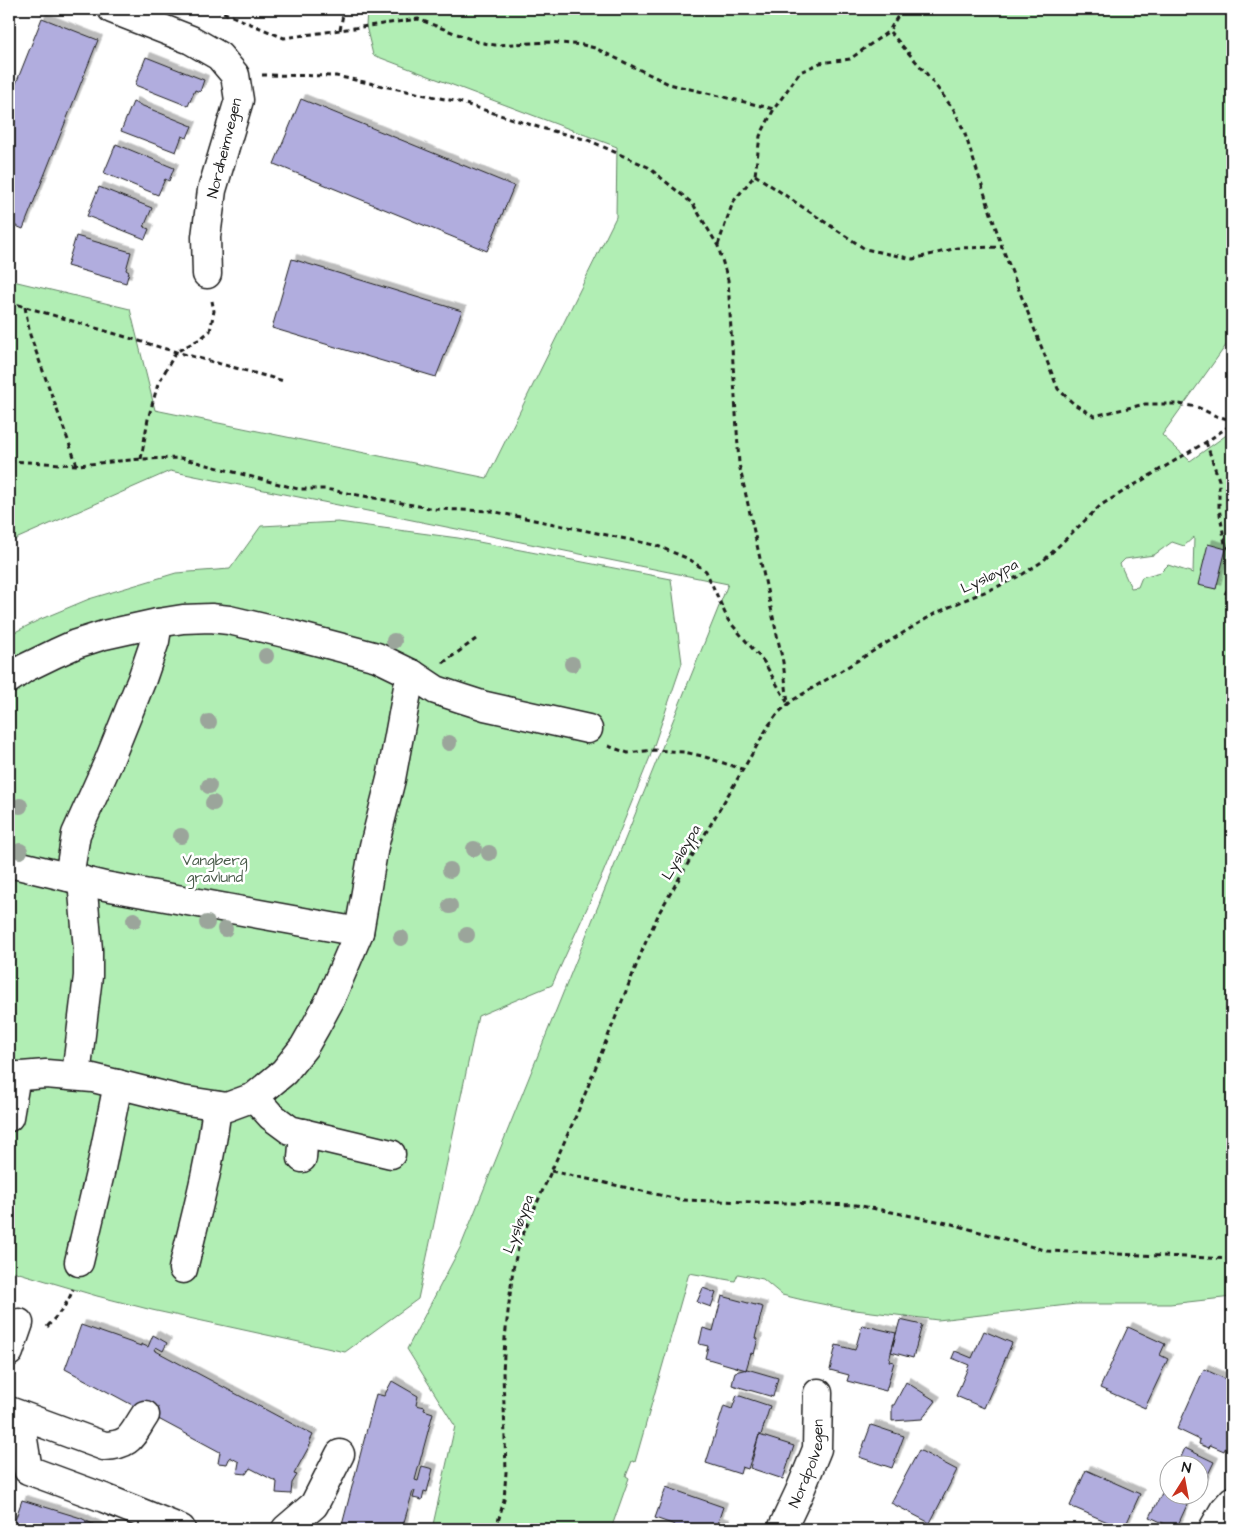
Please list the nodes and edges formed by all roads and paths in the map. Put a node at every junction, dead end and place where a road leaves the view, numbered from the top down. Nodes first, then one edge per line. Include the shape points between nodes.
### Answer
1 (112, 9) edge
2 (215, 9) edge
3 (344, 9) edge
4 (902, 9) edge
5 (340, 30) junction
6 (889, 31) junction
7 (235, 75) junction
8 (774, 109) junction
9 (755, 175) junction
10 (718, 246) junction
11 (1002, 247) junction
12 (207, 274) joint
13 (9, 302) edge
14 (25, 307) junction
15 (176, 352) junction
16 (284, 381) dead end
17 (1232, 420) edge
18 (1232, 424) edge
19 (1206, 442) junction
20 (141, 459) junction
21 (9, 461) edge
22 (78, 465) junction
23 (1232, 551) edge
24 (1232, 582) edge
25 (1232, 598) edge
26 (158, 623) junction
27 (476, 639) dead end
28 (412, 674) junction
29 (9, 679) edge
30 (788, 704) junction
31 (588, 729) joint
32 (742, 769) junction
33 (9, 863) edge
34 (76, 879) junction
35 (359, 932) junction
36 (13, 1076) edge
37 (76, 1076) junction
38 (118, 1084) junction
39 (254, 1097) junction
40 (217, 1106) junction
41 (9, 1117) edge
42 (391, 1154) dead end
43 (551, 1171) junction
44 (1232, 1259) edge
45 (79, 1262) joint
46 (183, 1269) dead end
47 (19, 1323) joint
48 (9, 1352) edge
49 (818, 1393) dead end
50 (14, 1413) edge
51 (144, 1415) dead end
52 (340, 1454) dead end
53 (1232, 1501) edge
54 (181, 1529) edge
55 (286, 1529) edge
56 (496, 1529) edge
57 (782, 1529) edge
58 (1213, 1529) edge

1 - 7 street, Nordheimvegen via 190,40 219,56
2 - 5 path via 284,38
3 - 5 path
4 - 6 path
5 - 8 path via 418,19 478,42 495,45 548,42 583,45 669,84
6 - 8 path via 850,59 820,63 800,72
6 - 11 path via 954,110
7 - 10 path via 336,76 460,102 588,140 648,167 693,204
7 - 12 street, Nordheimvegen via 239,100 212,190 206,237
8 - 9 path via 760,136
9 - 10 path via 733,202
9 - 11 path via 865,248 913,259 957,248
10 - 30 path via 728,280 739,464 784,662
11 - 17 path via 1058,389 1074,404 1094,416 1145,404 1179,404
12 - 15 path via 214,311 210,332
13 - 14 path
14 - 15 path
14 - 22 path via 30,335
15 - 16 path
15 - 20 path via 158,384
18 - 19 path, Lysløypa
19 - 23 path via 1218,480 1225,544
19 - 30 path, Lysløypa via 1102,505 1036,566 934,614
20 - 22 path
20 - 30 path via 181,458 298,489 325,489 434,509 491,511 655,545 689,559 706,571 728,620 764,662
21 - 22 path
24 - 25 path via 1224,596
26 - 28 street via 197,618 229,620 376,657
26 - 29 street via 120,630 76,644
26 - 34 street via 138,688 76,834
27 - 28 path via 444,663
28 - 31 street via 436,690 468,701
28 - 35 street via 374,846
30 - 32 path, Lysløypa via 769,725
31 - 32 path via 596,741 628,754 654,750 684,752
32 - 43 path, Lysløypa via 660,911
33 - 34 street
34 - 35 street
34 - 37 street via 88,950 88,976
35 - 39 street via 330,1000 304,1047 284,1072
36 - 37 street
36 - 41 street
37 - 38 street
38 - 40 street
38 - 45 street
39 - 40 street via 226,1107
39 - 42 street via 303,1146
40 - 46 street via 210,1152
43 - 44 path via 683,1200 856,1205 952,1224 1047,1251
43 - 56 path, Lysløypa via 520,1241 513,1269 503,1372 506,1472 504,1500
45 - 47 path via 69,1300 44,1330
47 - 48 street
49 - 57 street, Nordpolvegen via 817,1449
50 - 51 street via 104,1446 117,1446 129,1440
50 - 54 street via 28,1470
52 - 55 street via 314,1505
53 - 58 street

